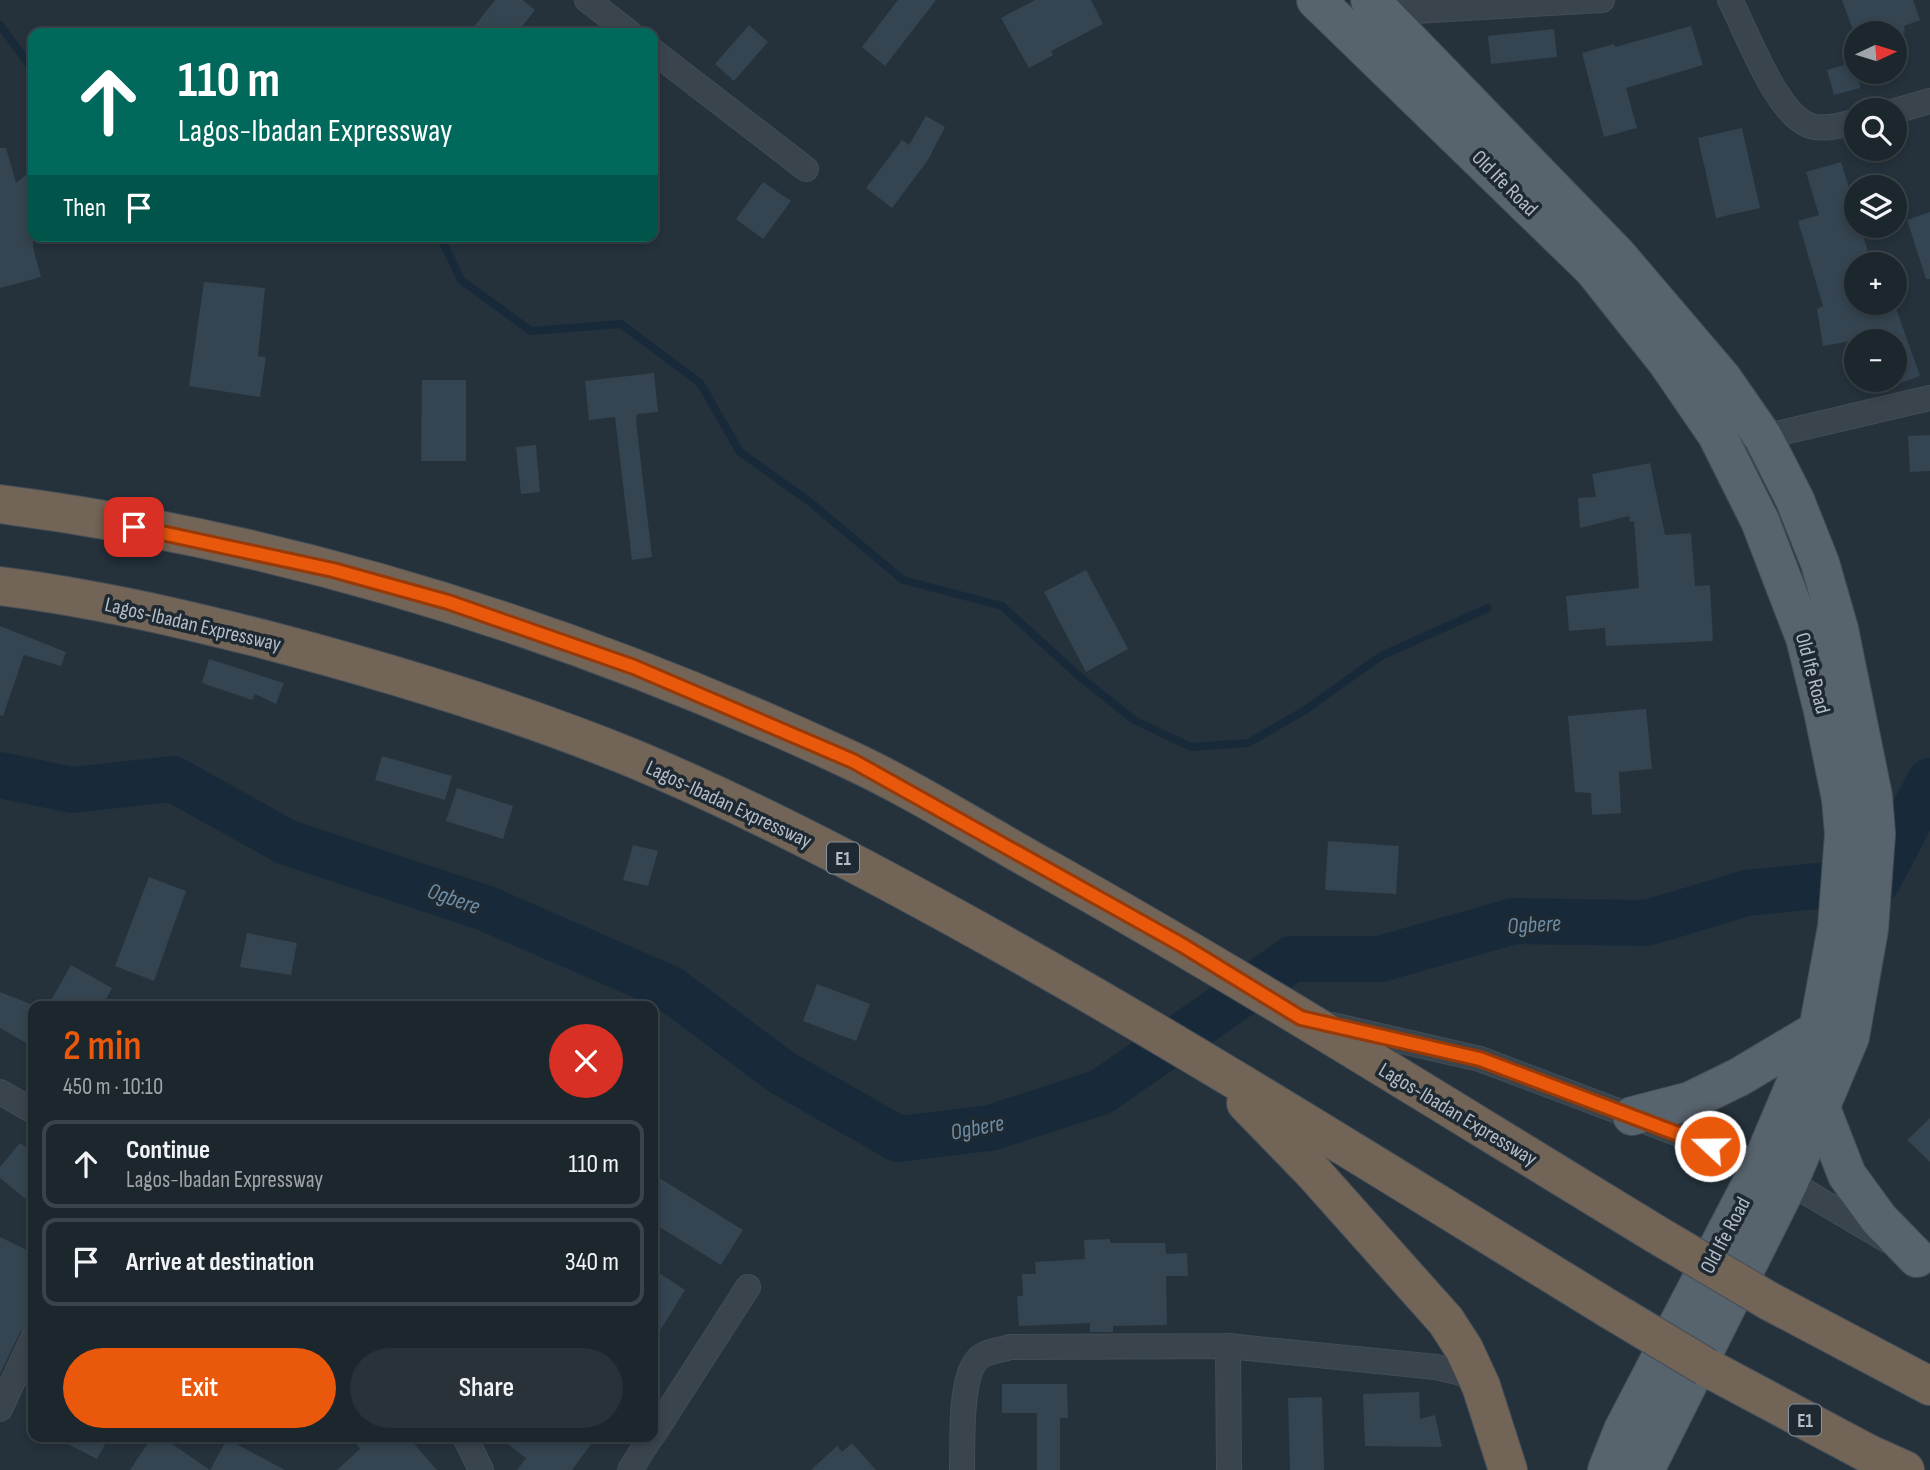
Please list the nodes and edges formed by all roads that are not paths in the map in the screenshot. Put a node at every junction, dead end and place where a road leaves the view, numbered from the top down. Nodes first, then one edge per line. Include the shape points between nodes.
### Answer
1 (587, 0) edge
2 (1316, 0) edge
3 (1602, 0) edge
4 (1730, 0) edge
5 (1375, 7) edge
6 (623, 28) edge
7 (658, 55) edge
8 (1930, 101) edge
9 (1907, 108) edge
10 (1844, 124) edge
11 (806, 169) dead end
12 (1930, 398) edge
13 (1763, 437) junction
14 (0, 504) edge
15 (0, 586) edge
16 (1860, 834) junction
17 (1853, 928) junction
18 (1301, 1018) junction
19 (1818, 1030) junction
20 (1208, 1064) junction
21 (0, 1092) edge
22 (28, 1108) edge
23 (1821, 1108) junction
24 (1632, 1116) junction
25 (1775, 1173) junction
26 (1923, 1262) edge
27 (748, 1287) dead end
28 (1228, 1346) junction
29 (28, 1349) edge
30 (1481, 1386) junction
31 (1930, 1386) edge
32 (0, 1409) edge
33 (658, 1427) edge
34 (467, 1442) edge
35 (648, 1442) edge
36 (481, 1470) edge
37 (630, 1470) edge
38 (962, 1470) edge
39 (1228, 1470) edge
40 (1508, 1470) edge
41 (1607, 1470) edge
42 (1645, 1470) edge
43 (1905, 1470) edge

1 - 6 street
2 - 16 main road, Old Ife Road via 1592,269 1667,362 1717,435 1760,521 1805,638 1841,799
3 - 5 street
4 - 10 street via 1786,109 1809,126
5 - 13 main road, Old Ife Road via 1618,256 1722,378
7 - 11 street
8 - 9 street
12 - 13 street
13 - 16 main road, Old Ife Road via 1820,563 1839,629 1873,796
14 - 18 highway, Lagos-Ibadan Expressway via 76,514 333,570 448,602 634,667 853,761 1182,945
15 - 20 highway, Lagos-Ibadan Expressway / E1 via 66,594 349,661 635,759 770,820 909,892
16 - 17 main road, Old Ife Road
17 - 19 main road, Old Ife Road
17 - 23 main road, Old Ife Road via 1850,1037
18 - 24 street via 1480,1059
18 - 31 highway, Lagos-Ibadan Expressway, bridge via 1769,1301
19 - 24 main road via 1690,1101
19 - 25 main road, Old Ife Road
20 - 30 highway via 1313,1172 1446,1321
20 - 43 highway, Lagos-Ibadan Expressway / E1, bridge via 1706,1367
21 - 22 street
23 - 25 main road, Old Ife Road
23 - 26 main road via 1847,1175 1879,1219
24 - 25 street
25 - 26 street
25 - 41 main road, Old Ife Road via 1623,1430
25 - 42 main road, Old Ife Road
27 - 33 street
28 - 30 street via 1436,1367 1462,1373
28 - 38 street via 1010,1348 982,1355 970,1368 967,1381
28 - 39 street
29 - 32 street
30 - 40 highway
34 - 36 street
35 - 37 street

